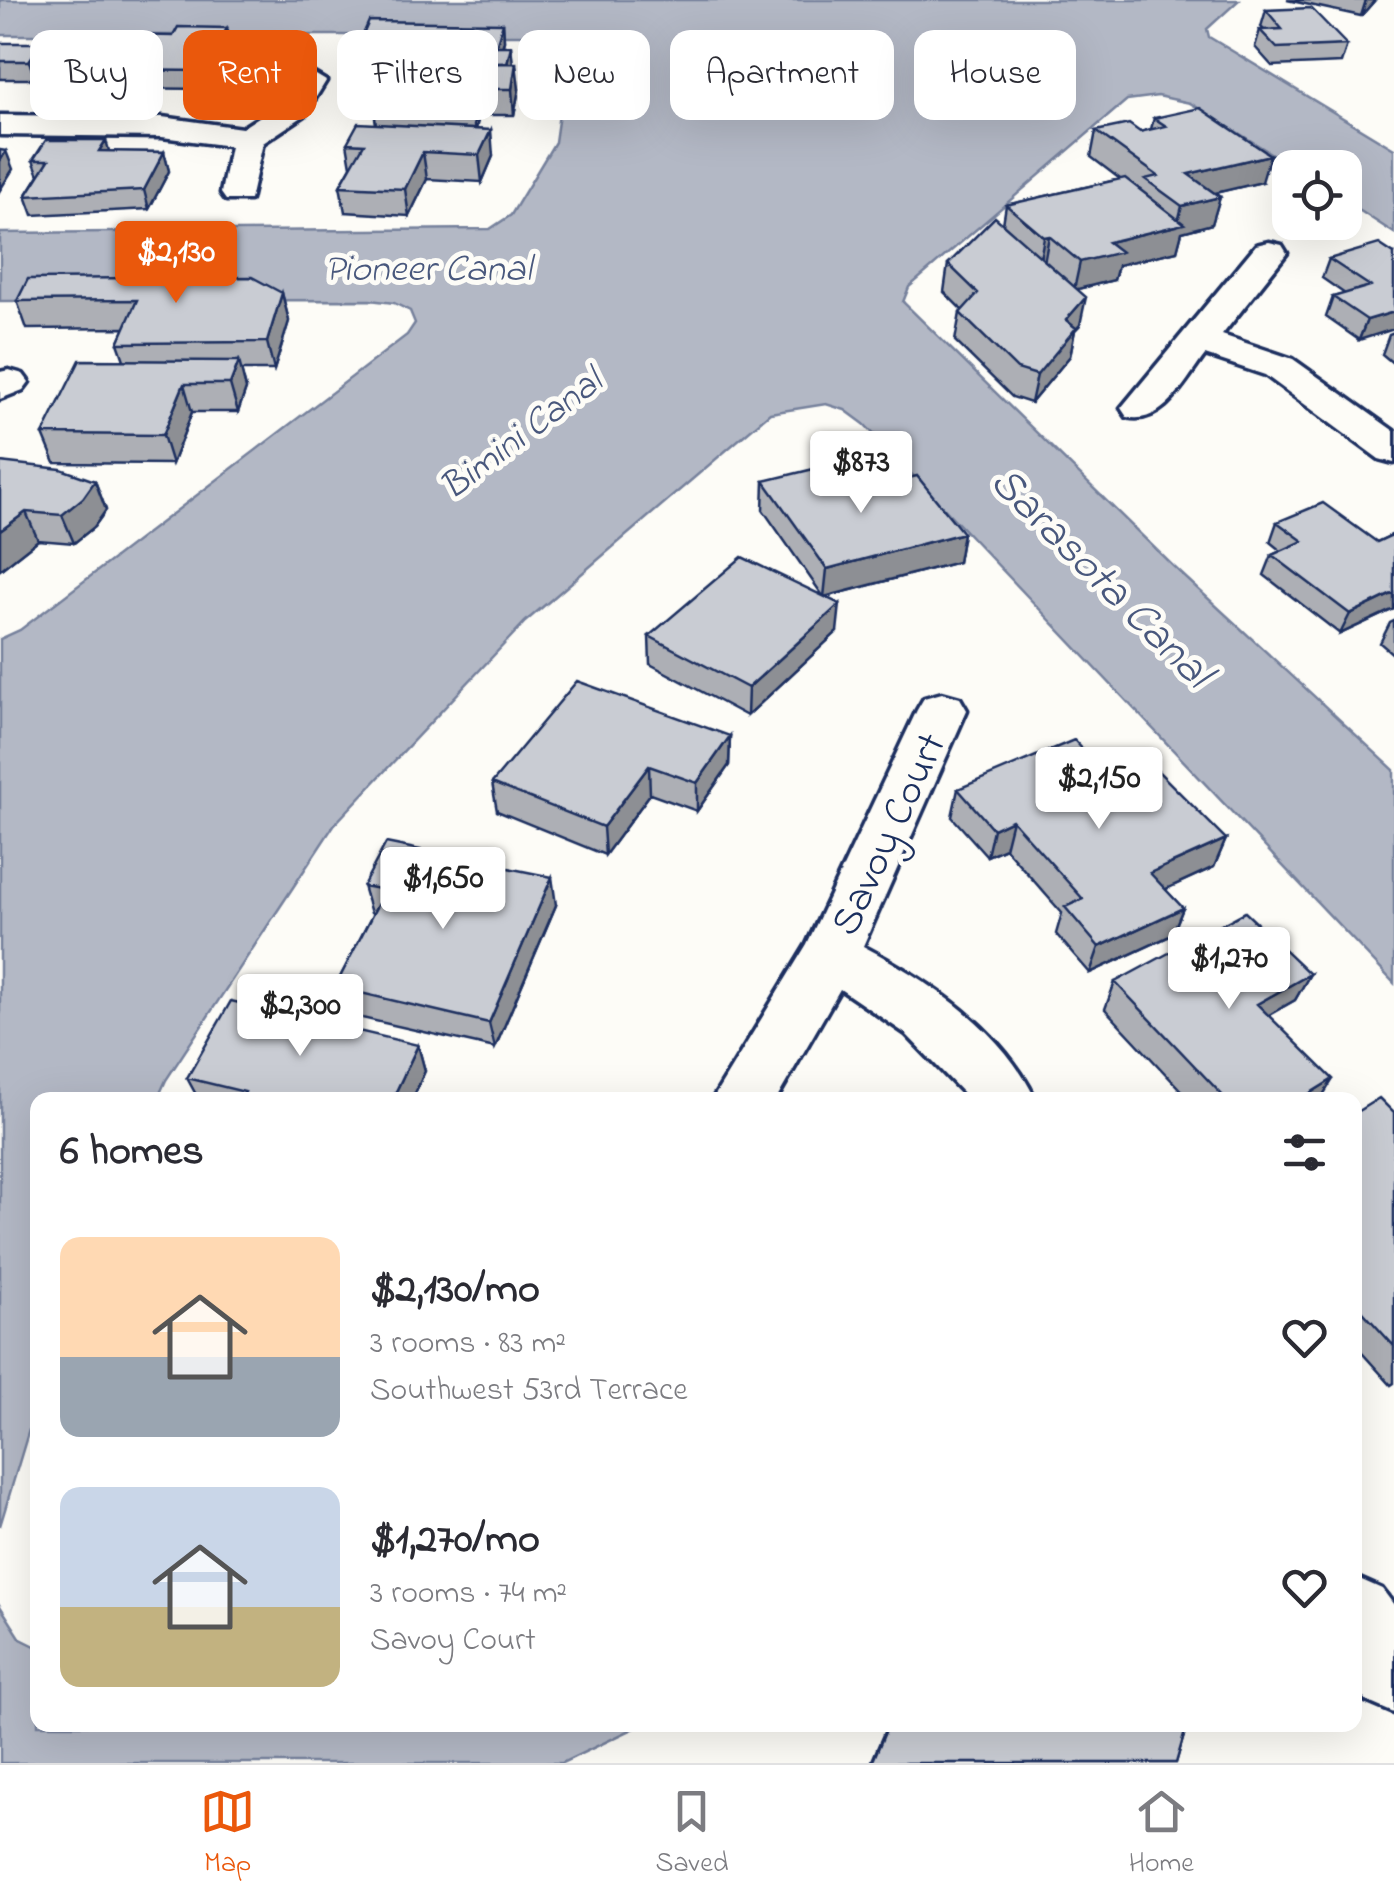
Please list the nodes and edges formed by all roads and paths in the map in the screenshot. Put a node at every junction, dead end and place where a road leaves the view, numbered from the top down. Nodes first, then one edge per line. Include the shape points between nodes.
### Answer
1 (276, 120) edge
2 (0, 125) edge
3 (248, 139) junction
4 (238, 193) dead end
5 (1268, 253) dead end
6 (1200, 340) junction
7 (1141, 408) dead end
8 (1394, 450) edge
9 (942, 710) dead end
10 (830, 956) junction
11 (748, 1092) edge
12 (999, 1092) edge
13 (1362, 1626) edge
14 (1394, 1673) edge

1 - 3 street
2 - 3 street via 162,127
3 - 4 street
5 - 6 street
6 - 7 street
6 - 8 street via 1279,367
9 - 10 street, Savoy Court
10 - 11 street, Savoy Court
10 - 12 street, Savoy Court via 920,1008
13 - 14 street

